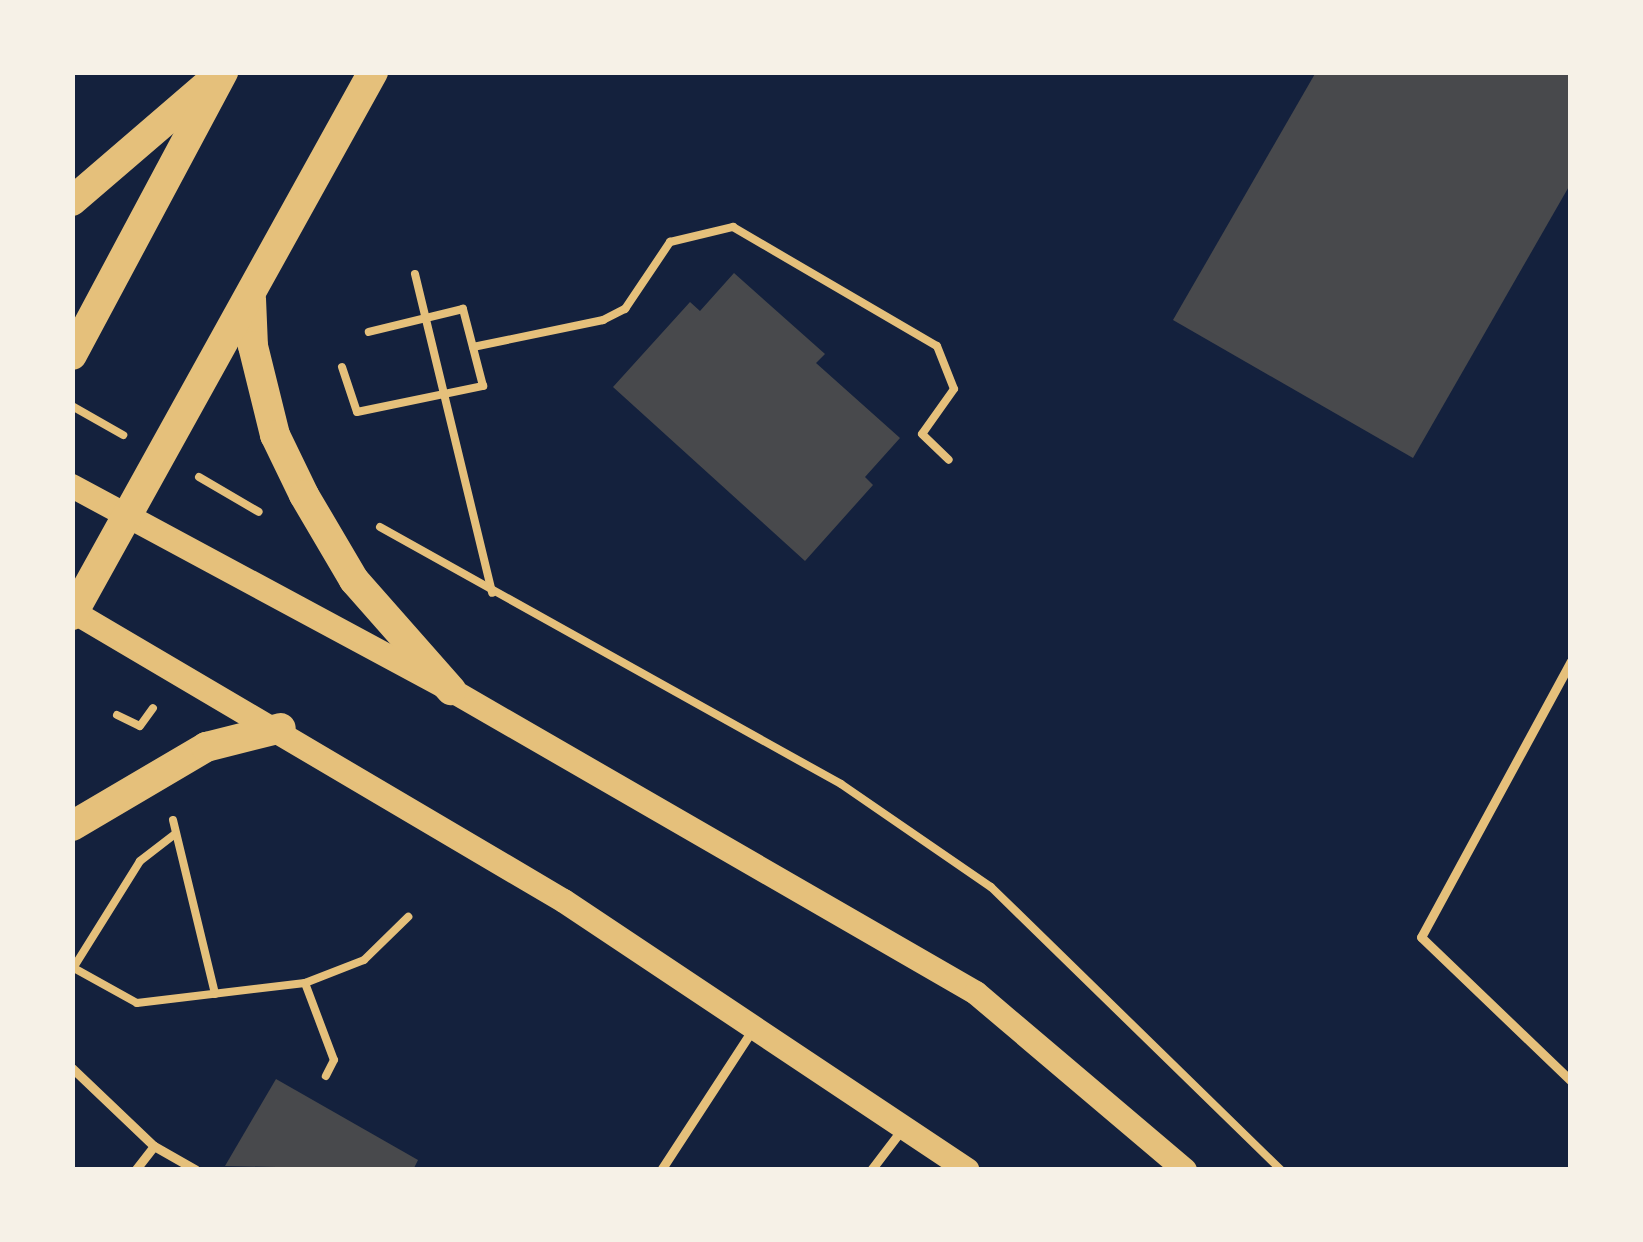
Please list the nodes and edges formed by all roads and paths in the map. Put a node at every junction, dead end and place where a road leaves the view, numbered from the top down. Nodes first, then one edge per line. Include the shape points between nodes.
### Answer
1 (223, 72) edge
2 (373, 72) edge
3 (72, 201) edge
4 (415, 274) dead end
5 (251, 298) junction
6 (426, 317) junction
7 (369, 332) dead end
8 (473, 346) junction
9 (72, 355) edge
10 (342, 367) dead end
11 (444, 394) junction
12 (949, 460) dead end
13 (72, 486) edge
14 (261, 513) dead end
15 (130, 519) junction
16 (373, 523) dead end
17 (256, 525) dead end
18 (493, 596) junction
19 (73, 613) edge
20 (1571, 661) edge
21 (451, 690) junction
22 (160, 698) dead end
23 (117, 715) dead end
24 (281, 728) junction
25 (168, 799) dead end
26 (72, 826) edge
27 (175, 835) junction
28 (408, 917) dead end
29 (72, 969) edge
30 (305, 983) junction
31 (215, 994) junction
32 (754, 1028) junction
33 (72, 1068) edge
34 (326, 1076) dead end
35 (1571, 1082) edge
36 (904, 1128) junction
37 (154, 1146) junction
38 (135, 1170) edge
39 (196, 1170) edge
40 (661, 1170) edge
41 (871, 1170) edge
42 (967, 1170) edge
43 (1185, 1170) edge
44 (1281, 1170) edge

1 - 3 main road
1 - 9 main road
2 - 5 main road
4 - 6 path
5 - 15 main road
5 - 21 main road via 274,435 304,495 354,580
6 - 7 path
6 - 8 path via 464,309
6 - 11 path
8 - 11 path via 483,386
8 - 12 path via 603,320 625,309 670,242 733,227 937,346 954,389 922,434
10 - 11 path via 357,412
11 - 18 path
13 - 15 main road
14 - 17 path
15 - 19 main road
15 - 21 main road
16 - 18 path
18 - 44 path via 842,784 991,887
19 - 24 main road
20 - 35 lane via 1420,938
21 - 43 main road via 976,993
22 - 23 path via 140,725
24 - 26 main road via 206,747
24 - 32 main road
25 - 27 path
27 - 29 path via 140,861
27 - 31 path
28 - 30 path via 364,960
29 - 31 path via 137,1003
30 - 31 path
30 - 34 path via 334,1060
32 - 36 main road
32 - 40 lane
33 - 37 lane
36 - 41 lane
36 - 42 main road
37 - 38 lane
37 - 39 lane

